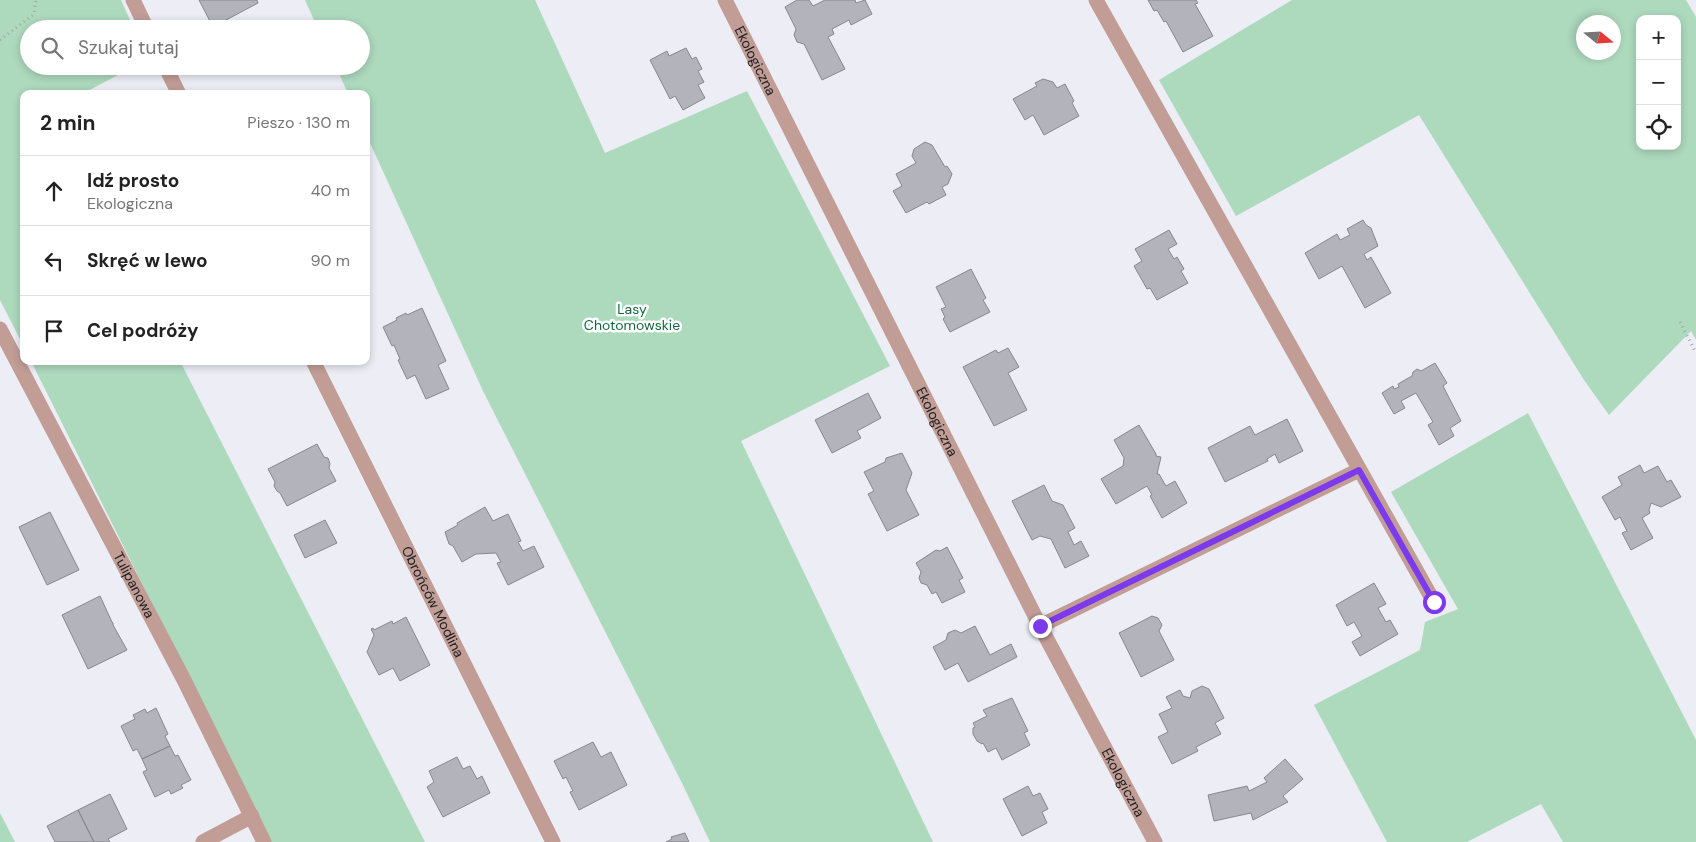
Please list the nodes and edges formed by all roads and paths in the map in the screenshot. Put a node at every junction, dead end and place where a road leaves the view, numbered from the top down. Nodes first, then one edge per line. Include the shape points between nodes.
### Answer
1 (36, 0) edge
2 (133, 0) edge
3 (725, 0) edge
4 (1096, 0) edge
5 (26, 20) edge
6 (143, 20) edge
7 (20, 25) edge
8 (0, 40) edge
9 (170, 75) edge
10 (177, 90) edge
11 (1680, 322) dead end
12 (0, 329) edge
13 (1696, 353) edge
14 (315, 365) edge
15 (1359, 470) junction
16 (1434, 602) dead end
17 (1040, 626) junction
18 (252, 816) junction
19 (203, 842) edge
20 (264, 842) edge
21 (553, 842) edge
22 (1155, 842) edge

1 - 5 path via 34,14
2 - 6 street
3 - 17 street, Ekologiczna
4 - 15 street
7 - 8 path
9 - 10 street
11 - 13 path
12 - 18 street, Tulipanowa
14 - 21 street, Obrońców Modlina
15 - 16 street
15 - 17 street
17 - 22 street, Ekologiczna
18 - 19 street
18 - 20 street, Tulipanowa

